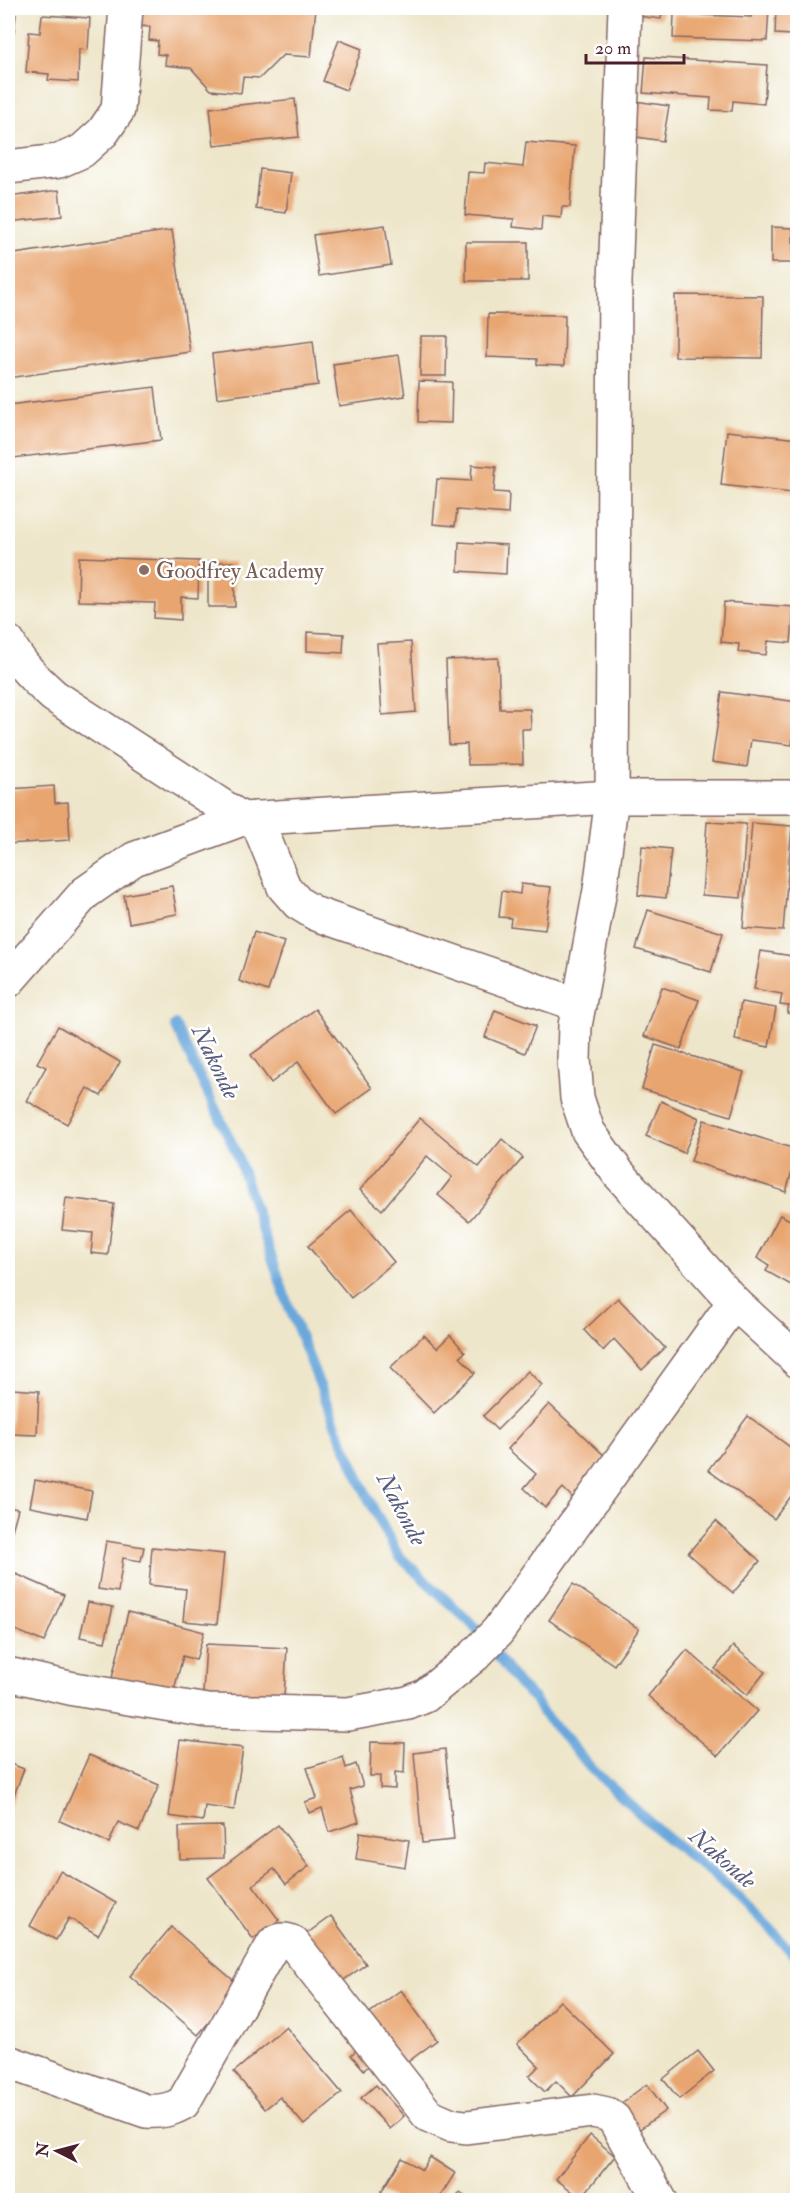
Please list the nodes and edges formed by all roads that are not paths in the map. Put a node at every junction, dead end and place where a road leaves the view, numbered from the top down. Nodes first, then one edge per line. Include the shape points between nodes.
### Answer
1 (126, 8) edge
2 (625, 8) edge
3 (8, 166) edge
4 (8, 642) edge
5 (612, 797) junction
6 (798, 797) edge
7 (249, 819) junction
8 (8, 981) edge
9 (579, 1005) junction
10 (734, 1302) junction
11 (798, 1361) edge
12 (8, 1674) edge
13 (8, 2062) edge
14 (660, 2200) edge

1 - 3 street via 118,110 103,132 82,151 59,161
2 - 5 street via 615,282
4 - 7 street via 15,656 54,696
5 - 6 street
5 - 7 street
5 - 9 street
7 - 8 street via 134,859 85,893
7 - 9 street via 284,887 298,903 316,914
9 - 10 street via 574,1059 577,1098 588,1131 618,1173
10 - 11 street
10 - 12 street via 498,1631 425,1696 348,1714 208,1711
13 - 14 street via 146,2111 172,2109 183,2103 274,1943 287,1940 428,2115 466,2127 593,2110 607,2114 614,2119

